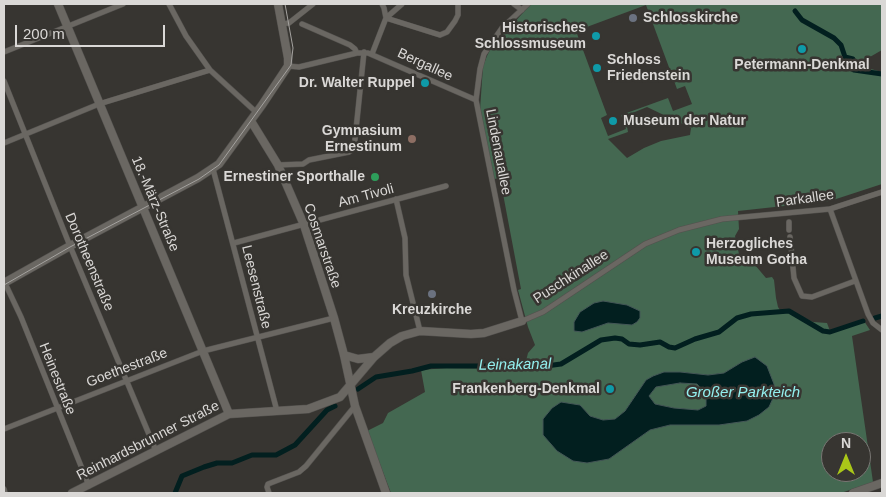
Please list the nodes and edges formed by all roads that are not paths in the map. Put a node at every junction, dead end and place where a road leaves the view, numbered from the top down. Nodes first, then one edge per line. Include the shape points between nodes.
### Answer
1 (58, 4) edge
2 (123, 4) edge
3 (169, 4) edge
4 (278, 4) edge
5 (313, 4) edge
6 (382, 4) edge
7 (402, 4) edge
8 (458, 4) edge
9 (514, 4) edge
10 (528, 4) edge
11 (522, 10) junction
12 (386, 18) junction
13 (282, 24) junction
14 (302, 24) dead end
15 (67, 27) junction
16 (4, 52) edge
17 (364, 52) junction
18 (357, 53) junction
19 (372, 54) junction
20 (288, 66) junction
21 (210, 70) junction
22 (4, 81) edge
23 (476, 100) junction
24 (99, 104) junction
25 (257, 113) junction
26 (251, 120) junction
27 (25, 134) junction
28 (4, 142) edge
29 (278, 165) junction
30 (214, 169) junction
31 (446, 186) dead end
32 (882, 192) edge
33 (396, 199) junction
34 (142, 207) junction
35 (830, 209) junction
36 (789, 222) dead end
37 (304, 225) junction
38 (789, 230) dead end
39 (790, 237) dead end
40 (234, 243) junction
41 (646, 243) joint
42 (70, 246) junction
43 (856, 281) junction
44 (4, 282) edge
45 (334, 318) junction
46 (522, 320) junction
47 (420, 330) junction
48 (882, 330) edge
49 (258, 337) junction
50 (203, 351) junction
51 (344, 355) junction
52 (374, 357) junction
53 (127, 380) junction
54 (350, 387) junction
55 (355, 406) junction
56 (56, 407) junction
57 (277, 410) junction
58 (229, 414) junction
59 (4, 428) edge
60 (156, 450) junction
61 (882, 483) edge
62 (89, 486) junction
63 (4, 489) edge
64 (5, 493) edge
65 (72, 493) edge
66 (269, 493) edge
67 (386, 493) edge
68 (853, 493) edge

1 - 15 street, 18.-März-Straße
2 - 15 street
3 - 21 street
4 - 13 street
5 - 13 street via 289,23
6 - 12 street
7 - 12 street
8 - 12 street via 458,15 447,32 440,35
9 - 11 street
10 - 11 street, Lindenauallee
11 - 23 street, Lindenauallee via 502,28 484,54
12 - 19 street
13 - 20 street
14 - 18 street via 350,45
15 - 16 street
15 - 24 street, 18.-März-Straße
17 - 18 street
17 - 19 street, Bergallee
17 - 29 street via 354,149 303,164
18 - 20 street via 299,68
19 - 23 street, Bergallee
20 - 25 street
21 - 24 street
21 - 25 street
22 - 27 street, Dorotheenstraße
23 - 46 street, Lindenauallee
24 - 27 street
24 - 34 street, 18.-März-Straße
25 - 26 street
26 - 29 street, Cosmarstraße
26 - 30 street
27 - 28 street
27 - 42 street, Dorotheenstraße
29 - 37 street, Cosmarstraße
30 - 34 street
30 - 40 street, Leesenstraße
31 - 33 street, Am Tivoli
32 - 35 street, Parkallee
33 - 37 street, Am Tivoli
33 - 47 street via 405,238 406,275
34 - 42 street
34 - 50 street, 18.-März-Straße
35 - 41 street, Parkallee via 728,219 688,227
35 - 43 street
36 - 38 street
37 - 40 street, Am Tivoli
37 - 45 street, Cosmarstraße
39 - 43 street via 794,278 802,296 812,297
40 - 49 street, Leesenstraße
41 - 46 street, Puschkinallee via 543,312
42 - 44 street
42 - 53 street, Dorotheenstraße
43 - 48 street via 870,320
44 - 56 street, Heinestraße
45 - 49 street, Goethestraße
45 - 51 street, Cosmarstraße
46 - 47 street, Puschkinallee via 484,333
47 - 52 street, Puschkinallee via 393,340
49 - 50 street, Goethestraße
49 - 57 street, Leesenstraße
50 - 53 street, Goethestraße
50 - 58 street, 18.-März-Straße
51 - 52 street via 358,359
51 - 54 street, Cosmarstraße
52 - 54 street, Puschkinallee
53 - 56 street, Goethestraße
53 - 60 street, Dorotheenstraße
54 - 55 street, Cosmarstraße
54 - 57 street, Reinhardsbrunner Straße via 340,398 308,409
55 - 66 street via 306,466 268,484
55 - 67 street, Cosmarstraße
56 - 59 street, Goethestraße
56 - 62 street, Heinestraße
57 - 58 street, Reinhardsbrunner Straße
58 - 60 street, Reinhardsbrunner Straße
60 - 62 street, Reinhardsbrunner Straße
61 - 68 street
62 - 65 street, Reinhardsbrunner Straße
63 - 64 street

